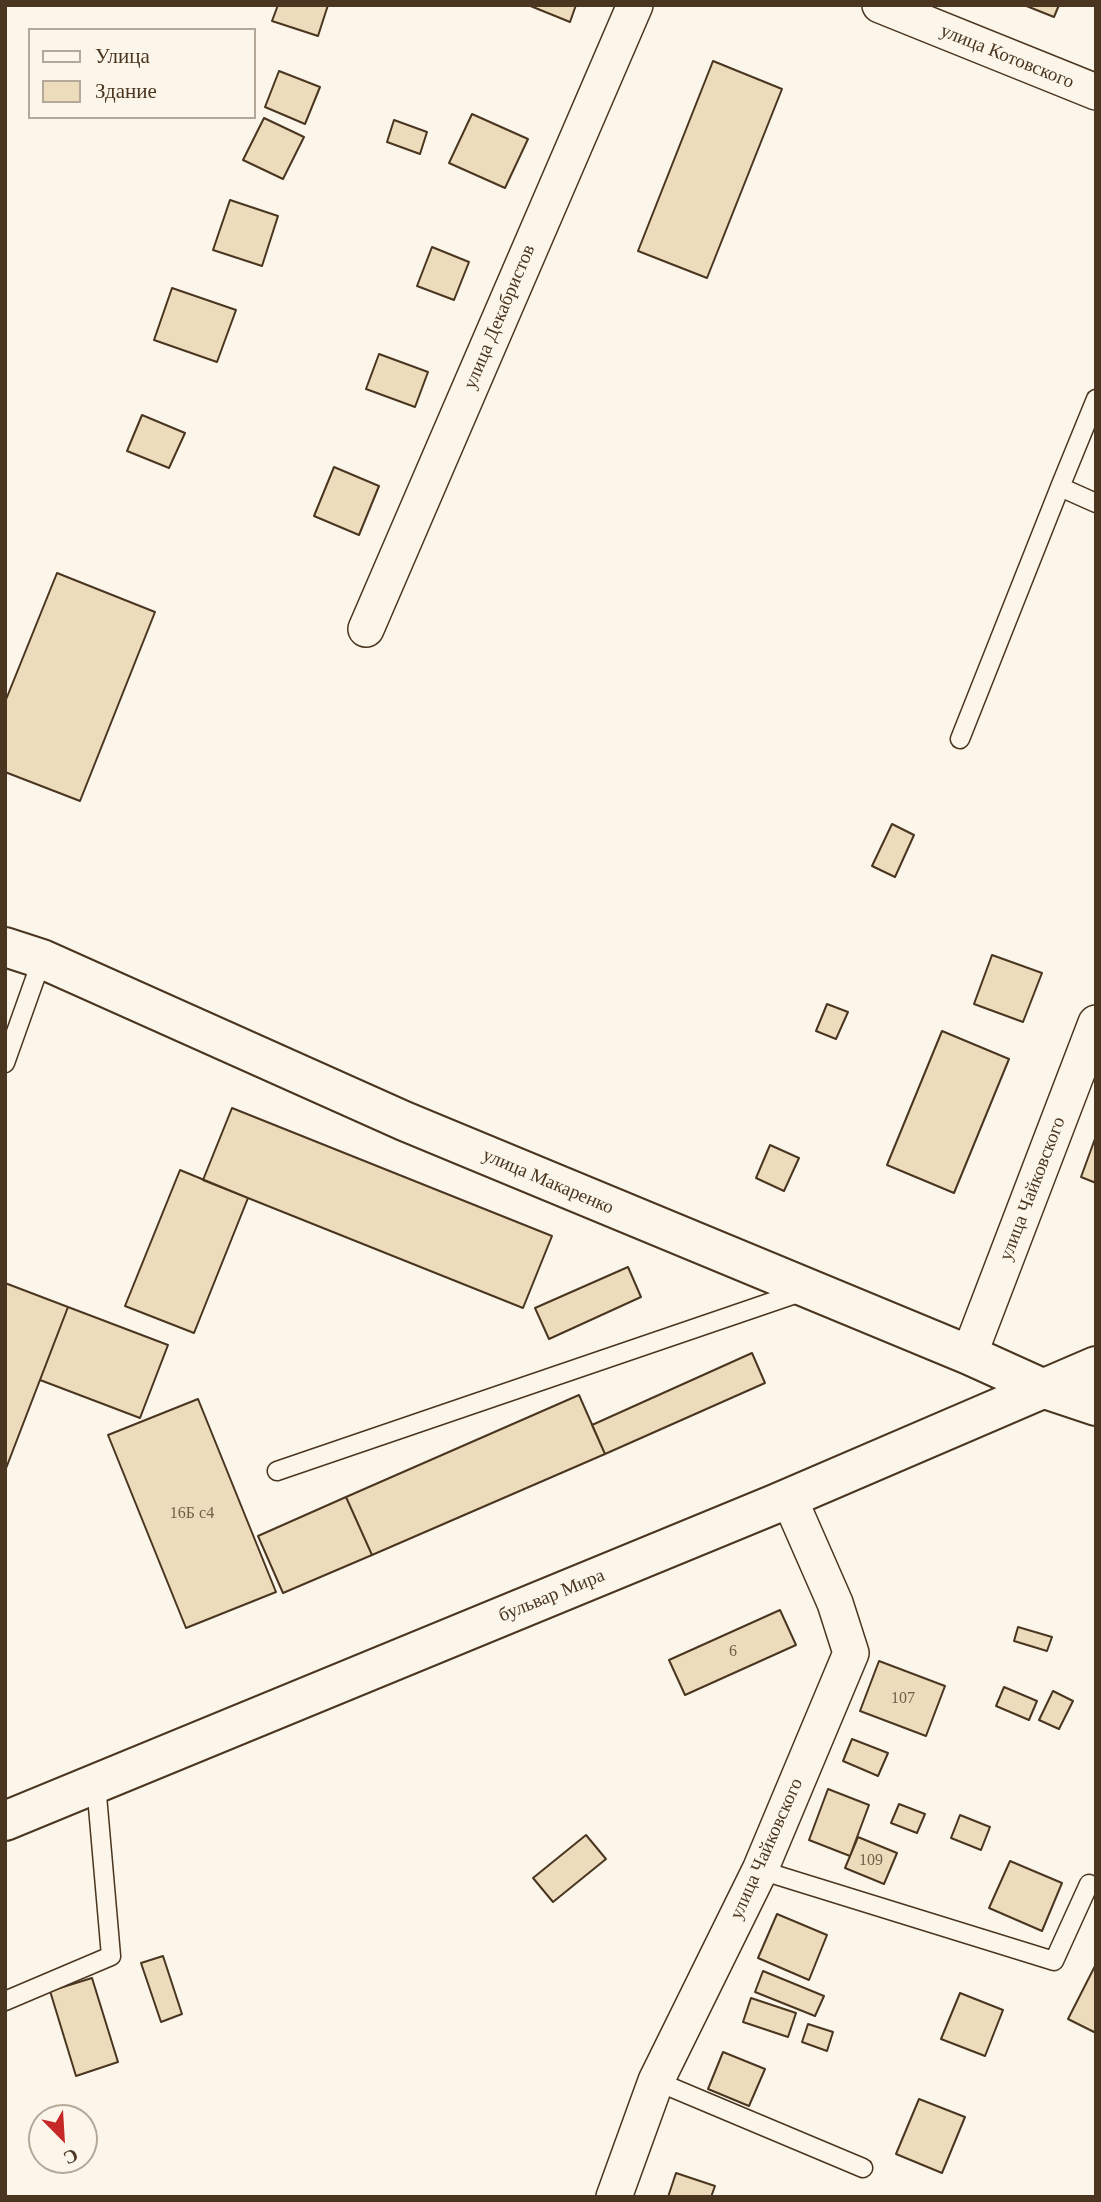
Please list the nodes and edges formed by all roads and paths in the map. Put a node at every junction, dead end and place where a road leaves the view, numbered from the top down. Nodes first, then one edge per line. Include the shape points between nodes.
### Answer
1 (635, 5) edge
2 (880, 5) edge
3 (1096, 92) edge
4 (1096, 399) edge
5 (1060, 487) junction
6 (1096, 503) edge
7 (366, 629) dead end
8 (960, 739) dead end
9 (5, 947) edge
10 (42, 959) junction
11 (1096, 1023) edge
12 (5, 1063) edge
13 (807, 1290) junction
14 (969, 1355) junction
15 (1096, 1366) edge
16 (1042, 1388) junction
17 (1096, 1406) edge
18 (277, 1471) dead end
19 (789, 1498) junction
20 (96, 1784) junction
21 (5, 1821) edge
22 (760, 1870) junction
23 (1089, 1884) dead end
24 (5, 2001) edge
25 (656, 2081) junction
26 (863, 2168) dead end
27 (614, 2197) edge

1 - 7 street, улица Декабристов
2 - 3 street, улица Котовского
4 - 5 lane
5 - 6 lane
5 - 8 lane
9 - 10 street, улица Макаренко
10 - 12 lane
10 - 13 street, улица Макаренко via 404,1121
11 - 14 street, улица Чайковского
13 - 14 street, улица Макаренко
13 - 18 lane
14 - 16 street, улица Макаренко
15 - 16 street, бульвар Мира
16 - 17 street, улица Макаренко
16 - 19 street, бульвар Мира
19 - 20 street, бульвар Мира
19 - 22 street, улица Чайковского via 835,1603 851,1653
20 - 21 street, бульвар Мира
20 - 24 lane via 111,1956
22 - 23 lane via 1054,1961
22 - 25 street, улица Чайковского
25 - 26 lane
25 - 27 street, улица Чайковского

